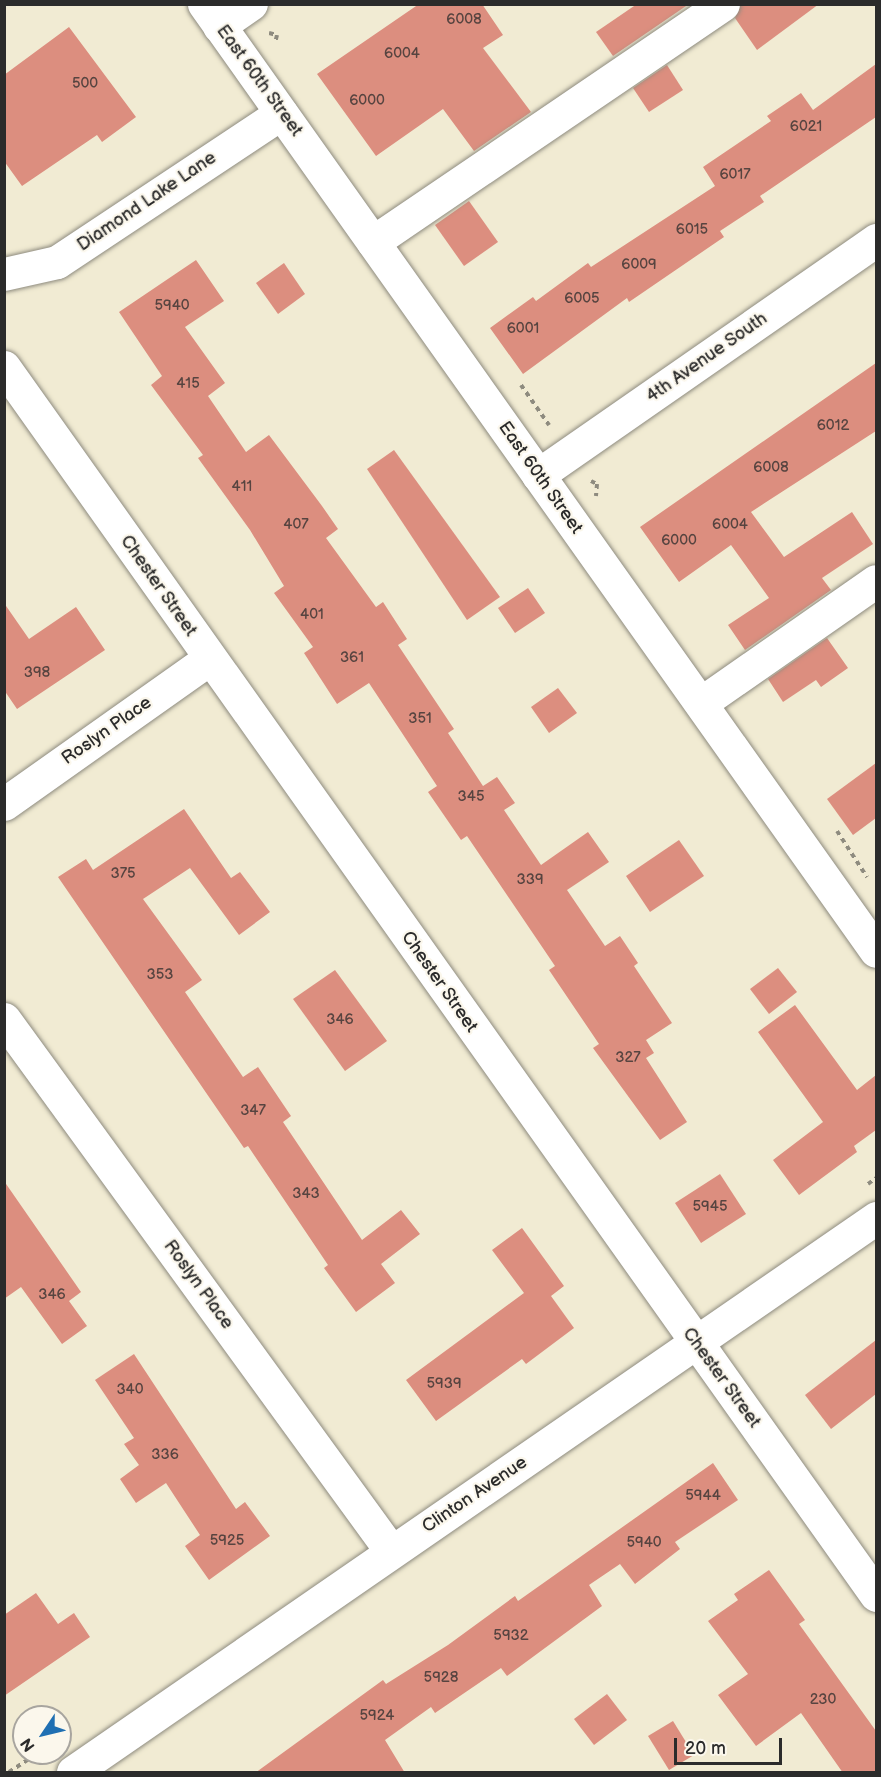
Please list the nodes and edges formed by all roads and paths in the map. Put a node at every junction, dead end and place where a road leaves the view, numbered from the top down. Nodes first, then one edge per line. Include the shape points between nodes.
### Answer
1 (251, 4) edge
2 (723, 4) edge
3 (212, 15) edge
4 (281, 113) junction
5 (876, 240) edge
6 (373, 242) junction
7 (4, 274) edge
8 (4, 367) edge
9 (538, 475) junction
10 (876, 581) edge
11 (209, 659) junction
12 (700, 703) junction
13 (4, 804) edge
14 (866, 914) edge
15 (876, 951) edge
16 (4, 1019) edge
17 (876, 1218) edge
18 (697, 1345) junction
19 (391, 1551) junction
20 (876, 1595) edge
21 (73, 1773) edge

1 - 3 street
2 - 6 street
3 - 4 street, East 60th Street
4 - 6 street, East 60th Street
4 - 7 street, Diamond Lake Lane via 57,262
5 - 9 street, 4th Avenue South
6 - 9 street, East 60th Street
8 - 11 street, Chester Street
9 - 12 street, East 60th Street
10 - 12 street
11 - 13 street, Roslyn Place
11 - 18 street, Chester Street
12 - 14 street, East 60th Street
14 - 15 street, East 60th Street
16 - 19 street, Roslyn Place
17 - 18 street, Clinton Avenue
18 - 19 street, Clinton Avenue
18 - 20 street, Chester Street
19 - 21 street, Clinton Avenue

